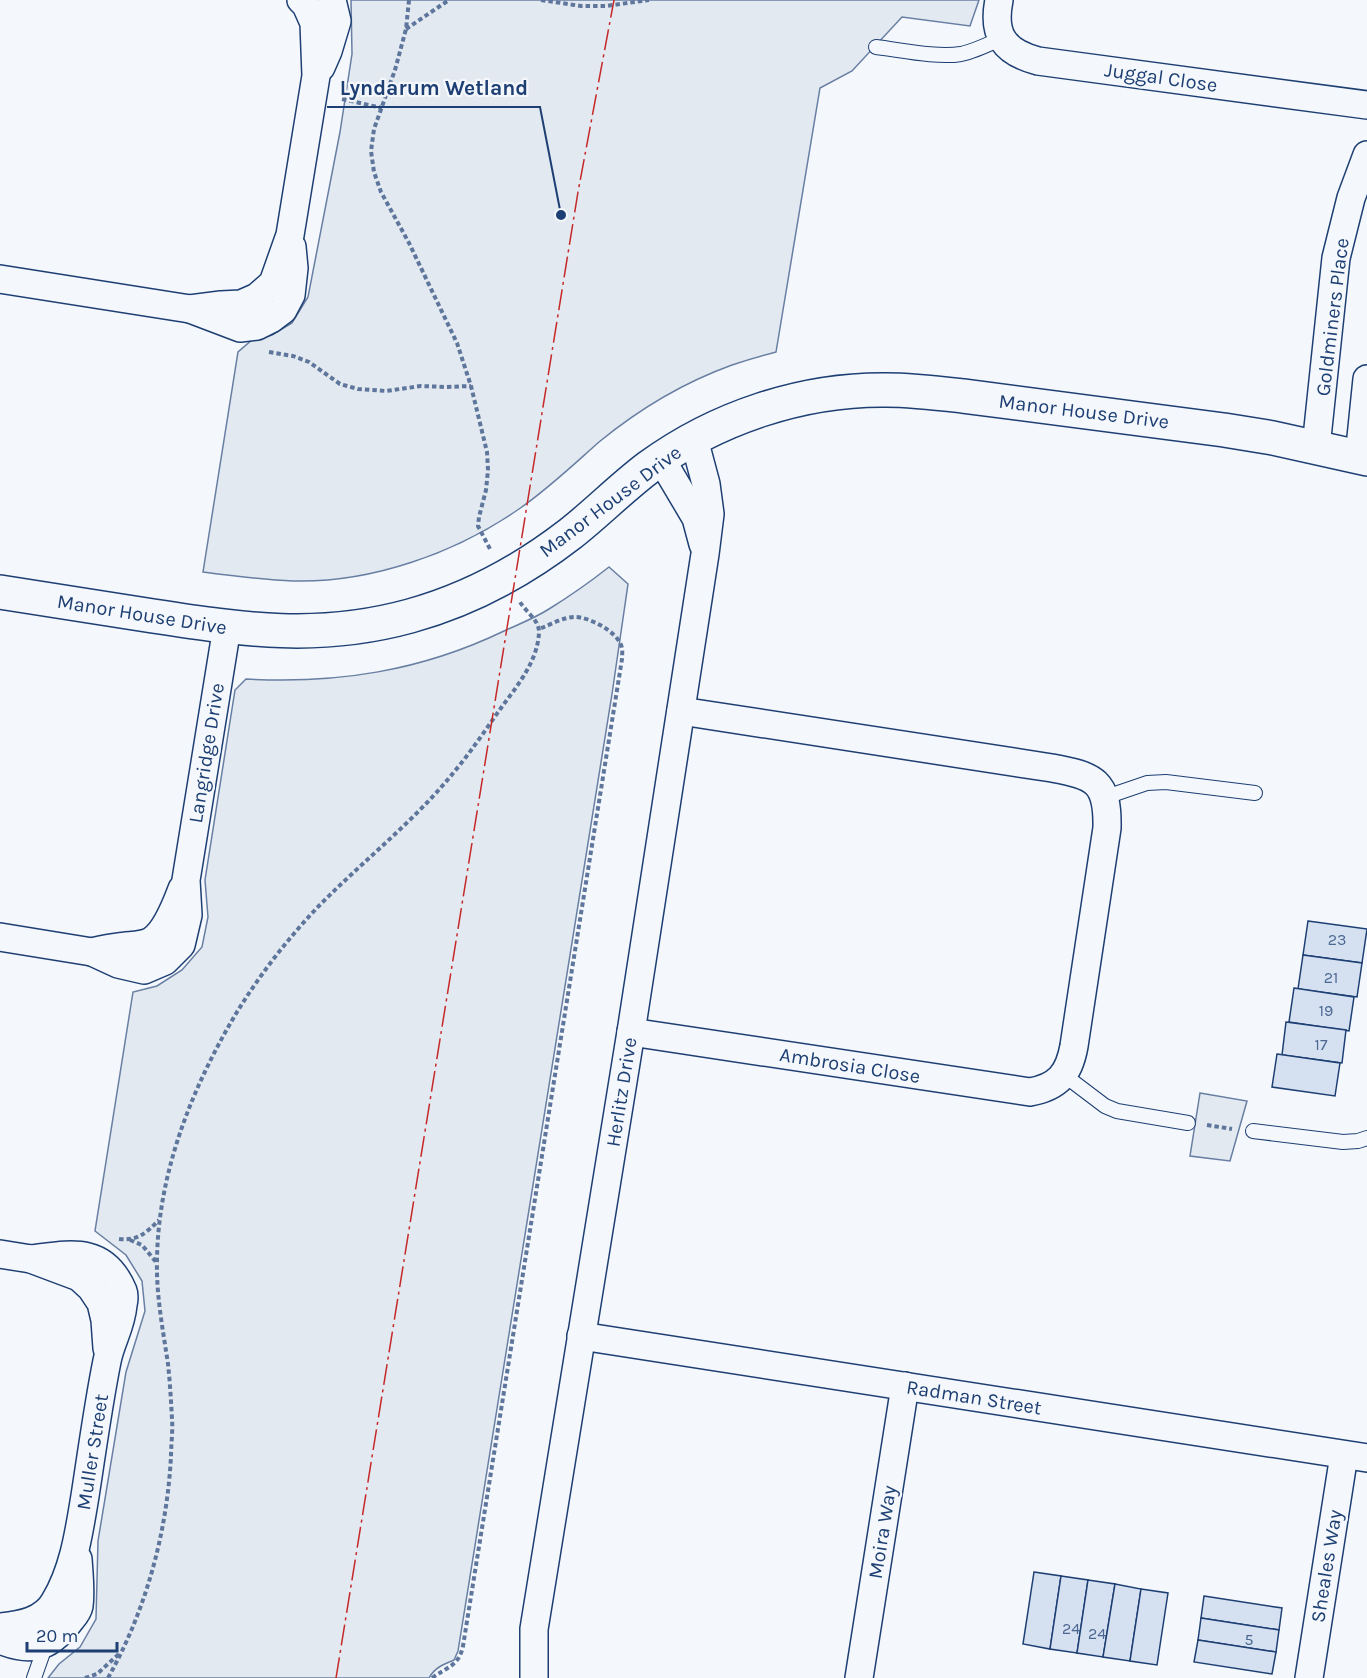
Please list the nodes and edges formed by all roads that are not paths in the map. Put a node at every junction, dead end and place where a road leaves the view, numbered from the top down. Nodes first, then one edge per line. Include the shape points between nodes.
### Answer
1 (301, 0) edge
2 (332, 0) edge
3 (999, 0) edge
4 (1002, 38) junction
5 (876, 46) dead end
6 (315, 85) junction
7 (1367, 105) edge
8 (1367, 155) edge
9 (0, 279) edge
10 (1367, 379) edge
11 (694, 439) junction
12 (1316, 447) junction
13 (1363, 458) edge
14 (661, 459) junction
15 (705, 554) junction
16 (0, 592) edge
17 (227, 627) junction
18 (681, 711) junction
19 (1255, 793) dead end
20 (1106, 797) junction
21 (0, 938) edge
22 (631, 1032) junction
23 (1064, 1075) junction
24 (1188, 1123) road end
25 (1253, 1131) road end
26 (1367, 1138) edge
27 (0, 1254) edge
28 (30, 1259) junction
29 (110, 1269) junction
30 (91, 1288) junction
31 (581, 1336) junction
32 (107, 1359) junction
33 (905, 1386) junction
34 (1355, 1456) edge
35 (0, 1627) edge
36 (534, 1629) junction
37 (50, 1631) junction
38 (0, 1640) edge
39 (34, 1678) edge
40 (517, 1678) edge
41 (534, 1678) edge
42 (860, 1678) edge
43 (1309, 1678) edge

1 - 6 street via 314,23
2 - 6 street via 337,21
3 - 4 street via 998,27
4 - 5 lane via 962,54 947,55
4 - 7 street, Juggal Close via 1010,49 1038,61
6 - 9 street via 290,236 294,268 291,294 283,310 264,308 257,326 240,328 190,309
8 - 12 street, Goldminers Place via 1336,258
10 - 13 street
11 - 12 street, Manor House Drive via 770,407 836,393 884,390 953,394 1188,424
11 - 14 street, Manor House Drive
11 - 15 street, Herlitz Drive via 710,514
12 - 13 street, Manor House Drive
14 - 15 street, Herlitz Drive via 696,518
14 - 17 street, Manor House Drive via 544,554 505,578 448,603 410,616 341,630 299,632
15 - 18 street, Herlitz Drive
16 - 17 street, Manor House Drive
17 - 21 street, Langridge Drive via 186,880 188,915 181,945 158,951 144,970 92,952
18 - 20 street via 1076,772 1099,786
18 - 22 street, Herlitz Drive
19 - 20 lane via 1166,782 1148,783
20 - 23 street via 1107,828 1072,1053
22 - 23 street, Ambrosia Close via 1030,1092 1055,1084
22 - 31 street, Herlitz Drive
23 - 24 lane via 1111,1109
25 - 26 lane via 1343,1142
27 - 28 street
28 - 29 street via 73,1254 88,1256
28 - 30 street via 79,1277
29 - 30 lane
29 - 32 street, Muller Street via 124,1294 122,1320
30 - 32 street, Muller Street via 101,1303 105,1320
31 - 33 street, Radman Street
31 - 36 street, Herlitz Drive
32 - 37 street, Muller Street via 77,1546 54,1603
33 - 34 street, Radman Street
33 - 42 street, Moira Way
34 - 43 street, Sheales Way
35 - 37 street via 26,1624
36 - 40 street, Herlitz Drive
36 - 41 street, Herlitz Drive
37 - 38 street via 29,1647
37 - 39 lane

